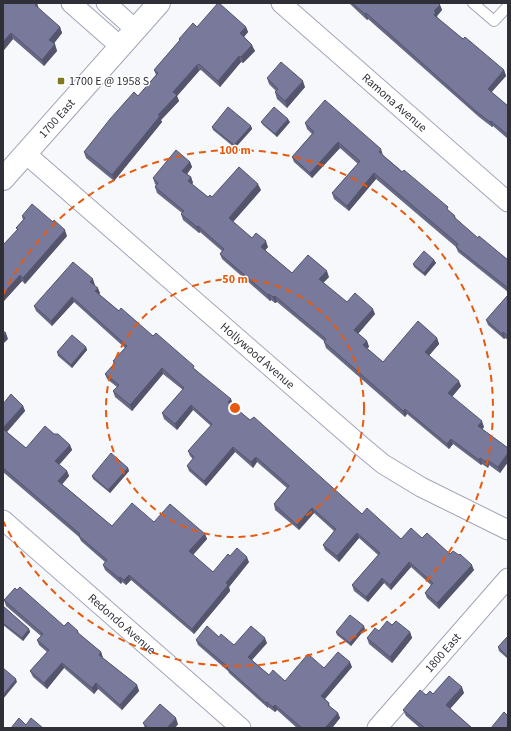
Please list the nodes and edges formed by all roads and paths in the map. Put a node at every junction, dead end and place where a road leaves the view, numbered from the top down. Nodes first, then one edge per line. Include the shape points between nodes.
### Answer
1 (71, 3) edge
2 (106, 3) edge
3 (159, 3) edge
4 (281, 3) edge
5 (473, 3) edge
6 (508, 6) edge
7 (136, 30) junction
8 (121, 47) junction
9 (26, 154) junction
10 (3, 180) edge
11 (508, 202) edge
12 (3, 520) edge
13 (508, 530) edge
14 (508, 578) edge
15 (240, 728) edge
16 (377, 728) edge

1 - 8 street
2 - 7 street
3 - 7 street, 1700 East
4 - 11 street, Ramona Avenue
5 - 6 lane via 494,21
7 - 8 street, 1700 East
8 - 9 street, 1700 East
9 - 10 street, 1700 East
9 - 13 street, Hollywood Avenue via 383,464 421,487
12 - 15 street, Redondo Avenue
14 - 16 street, 1800 East

